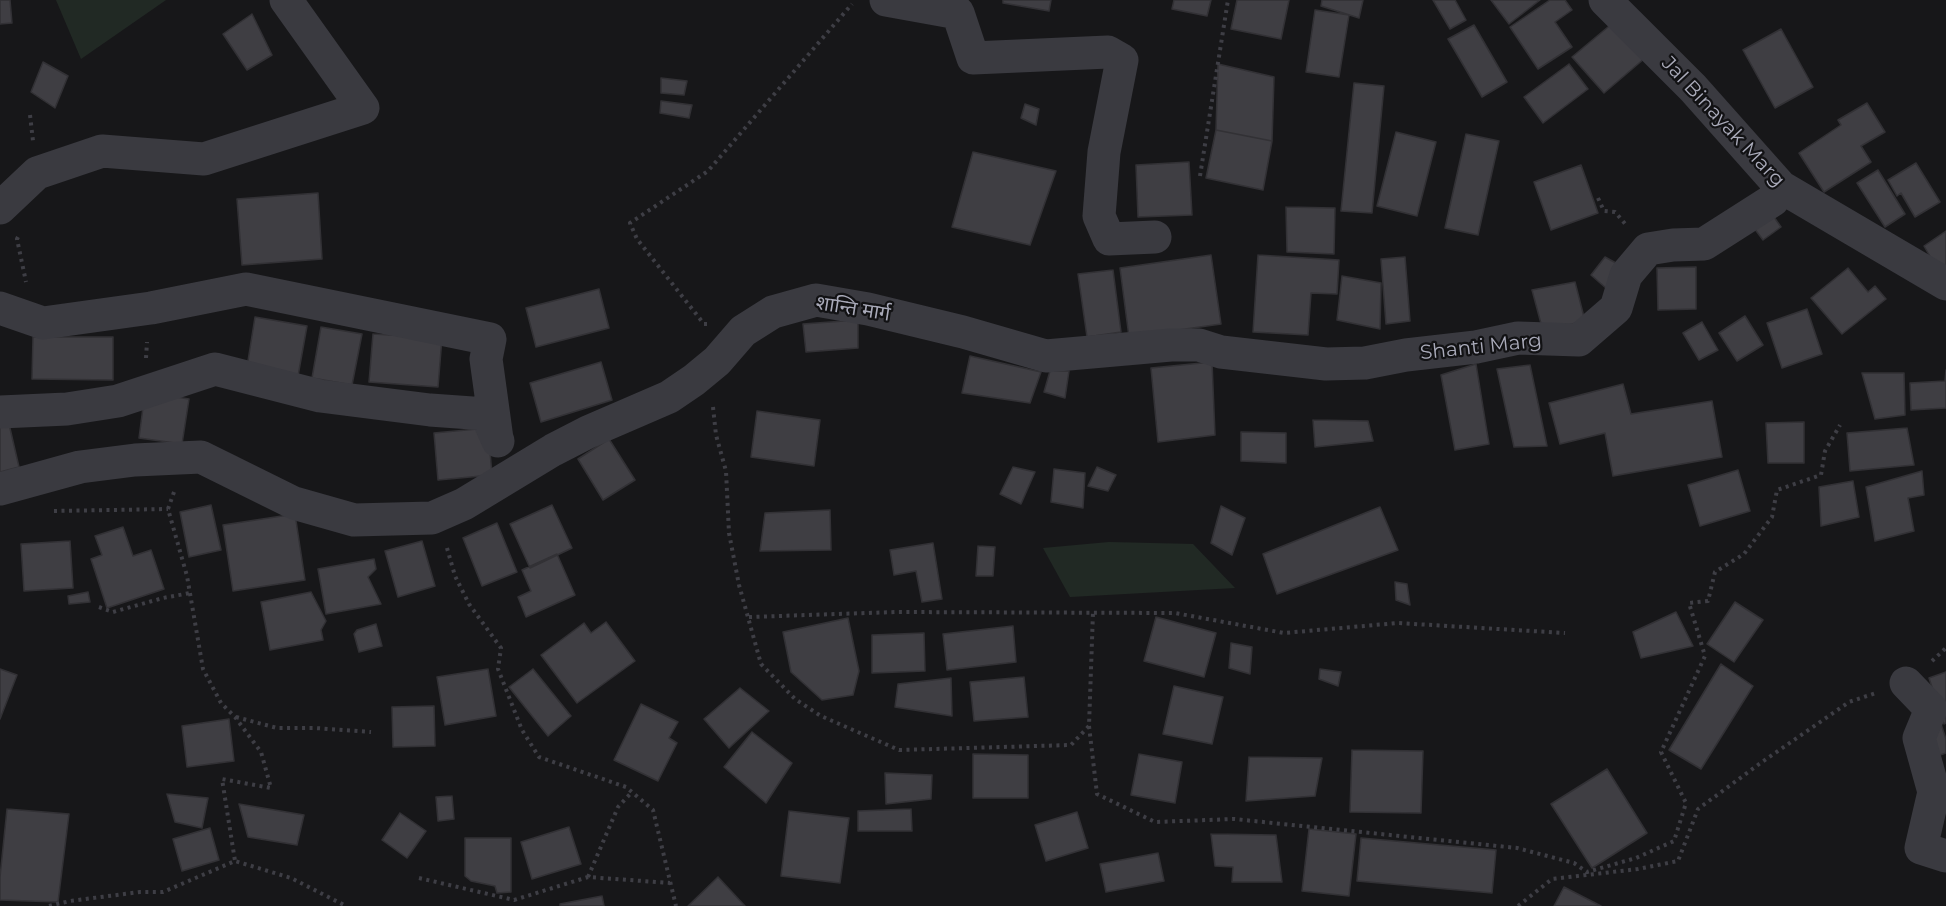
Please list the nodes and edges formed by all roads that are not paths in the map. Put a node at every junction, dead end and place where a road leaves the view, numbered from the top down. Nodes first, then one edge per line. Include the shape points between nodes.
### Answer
1 (286, 0) edge
2 (886, 0) edge
3 (1605, 0) edge
4 (1781, 187) junction
5 (0, 208) edge
6 (1155, 237) dead end
7 (1946, 284) edge
8 (0, 308) edge
9 (1221, 352) joint
10 (0, 412) edge
11 (497, 439) junction
12 (508, 478) junction
13 (0, 489) edge
14 (1906, 682) road end
15 (1946, 856) edge

1 - 5 street via 363,108 204,159 102,151 37,173
2 - 6 street via 958,13 974,58 1108,52 1122,60 1104,152 1099,216 1110,239
3 - 4 street, Jal Binayak Marg via 1694,88
4 - 7 street, Jal Binayak Marg
4 - 9 street, Shanti Marg via 1773,200 1704,244 1648,249 1626,276 1616,308 1579,340 1518,338 1365,363 1326,364
8 - 11 street via 43,323 151,308 246,289 490,339 486,359
9 - 12 street, शान्ति मार्ग via 1199,345 1171,345 1046,356 963,332 816,300 773,312 743,331 717,361 669,397 588,432
10 - 11 street via 67,409 118,401 216,369 320,396 486,414
11 - 12 street
12 - 13 street, शान्ति मार्ग via 432,518 354,520 294,503 201,457 80,467
14 - 15 street via 1931,710 1919,738 1934,792 1922,848

